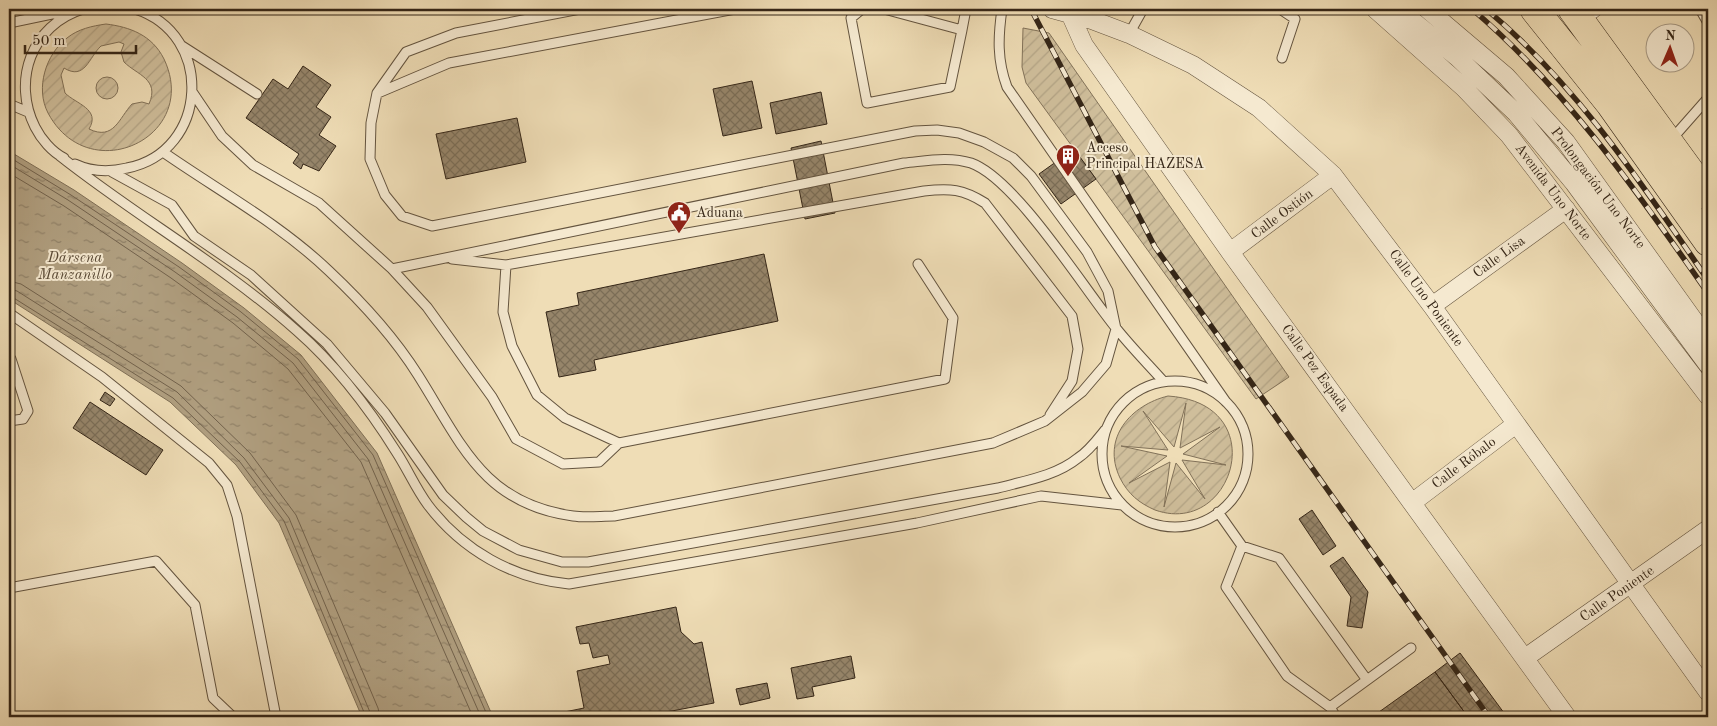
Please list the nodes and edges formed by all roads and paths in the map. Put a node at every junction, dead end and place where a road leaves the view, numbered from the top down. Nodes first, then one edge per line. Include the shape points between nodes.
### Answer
1 (76, 9) edge
2 (83, 9) edge
3 (135, 9) edge
4 (580, 9) edge
5 (735, 9) edge
6 (868, 9) edge
7 (884, 9) edge
8 (966, 9) edge
9 (1002, 9) edge
10 (1052, 9) edge
11 (1144, 9) edge
12 (1280, 9) edge
13 (1375, 9) edge
14 (1398, 9) edge
15 (1427, 9) edge
16 (1512, 9) edge
17 (1534, 9) edge
18 (1700, 9) edge
19 (1069, 11) edge
20 (1581, 11) edge
21 (1094, 14) edge
22 (9, 23) edge
23 (1708, 23) edge
24 (962, 30) junction
25 (1129, 34) junction
26 (1084, 45) junction
27 (182, 46) junction
28 (1282, 58) dead end
29 (1583, 68) junction
30 (193, 93) junction
31 (378, 93) junction
32 (257, 94) dead end
33 (1708, 98) edge
34 (9, 104) edge
35 (28, 112) junction
36 (1670, 142) junction
37 (163, 152) junction
38 (60, 156) junction
39 (112, 172) junction
40 (1333, 175) junction
41 (1708, 196) edge
42 (1566, 209) junction
43 (1708, 242) edge
44 (1230, 252) junction
45 (443, 258) junction
46 (918, 264) dead end
47 (506, 265) junction
48 (392, 269) junction
49 (1432, 306) junction
50 (9, 313) edge
51 (1116, 328) junction
52 (1708, 340) edge
53 (9, 357) edge
54 (1708, 365) edge
55 (13, 380) edge
56 (1164, 382) junction
57 (1708, 396) edge
58 (1226, 402) junction
59 (9, 421) edge
60 (1045, 421) junction
61 (1516, 424) junction
62 (1105, 430) junction
63 (619, 443) junction
64 (1413, 502) junction
65 (1122, 505) junction
66 (1218, 512) junction
67 (1708, 529) edge
68 (1242, 546) junction
69 (1631, 584) junction
70 (9, 588) edge
71 (1411, 648) dead end
72 (1525, 658) junction
73 (1367, 680) junction
74 (1708, 692) edge
75 (1330, 707) junction
76 (233, 717) edge
77 (276, 717) edge
78 (1336, 717) edge
79 (1567, 717) edge

1 - 22 lane
2 - 35 lane via 70,13 46,30 30,55 24,83
3 - 27 lane via 146,12 167,26
4 - 31 lane via 456,33 406,52
5 - 31 lane via 449,63
6 - 24 lane via 862,9 851,18 868,103 950,87
7 - 24 lane
8 - 24 lane
9 - 58 lane via 998,41 1000,67 1007,87
10 - 19 street, Calle Uno Poniente
11 - 25 lane
12 - 28 lane via 1295,19
13 - 42 street, Avenida Uno Norte via 1464,88 1509,134
14 - 54 street via 1457,57 1516,113 1574,183
15 - 52 street, Prolongación Uno Norte via 1506,76 1566,142
16 - 29 main road
17 - 29 main road
18 - 23 lane
19 - 21 street, Calle Uno Poniente
19 - 26 street, Calle Pez Espada
20 - 36 main road
21 - 25 street, Calle Uno Poniente
21 - 26 street
25 - 40 street, Calle Uno Poniente via 1193,65 1258,108
26 - 44 street, Calle Pez Espada
27 - 30 lane via 191,69
27 - 32 lane
29 - 43 main road
30 - 37 lane via 178,136
30 - 48 lane via 222,136 253,165 319,203
31 - 51 lane via 371,122 370,159 385,195 402,216 432,226 915,131 959,133 1013,158 1031,176 1087,252 1108,291
33 - 36 lane
34 - 35 lane
35 - 38 lane via 40,137
36 - 41 main road
37 - 39 lane via 139,166
37 - 60 lane via 276,227 329,271 379,324 473,462 500,490 536,508 574,516 614,516 993,443
38 - 39 lane via 84,168
38 - 65 lane via 105,192 229,275 299,332 372,416 441,521 476,552 533,579 568,584 917,523 1041,496
39 - 62 lane via 172,205 194,236 251,276 327,344 386,413 453,506 484,531 538,557 562,562 588,562 998,488 1041,476 1078,459
40 - 44 street, Calle Ostión
40 - 49 street, Calle Uno Poniente
42 - 49 street, Calle Lisa
42 - 57 street, Avenida Uno Norte
44 - 64 street, Calle Pez Espada
45 - 47 lane
45 - 48 lane
45 - 51 lane via 904,163 950,159 973,164 990,174 1024,206
46 - 63 lane via 953,318 945,379
47 - 60 lane via 924,190 968,193 985,203 1072,316 1078,349 1072,381
47 - 63 lane via 503,312 512,346 537,395 565,418
48 - 63 lane via 427,307 492,397 516,439 563,464 598,462
49 - 61 street, Calle Uno Poniente
50 - 77 lane via 110,383 209,463 227,485 237,516
51 - 56 lane
51 - 60 lane via 1106,364 1082,392
53 - 55 lane via 12,359
55 - 59 lane via 28,411 24,419
56 - 58 lane via 1194,384 1208,389
56 - 62 lane via 1145,387 1128,398 1114,412
58 - 66 lane via 1240,420 1247,442 1248,465 1241,486
61 - 64 street, Calle Róbalo
61 - 69 street, Calle Uno Poniente
62 - 65 lane via 1103,470 1110,489
64 - 72 street, Calle Pez Espada
65 - 66 lane via 1141,519 1164,526 1187,526 1209,519
66 - 68 lane
67 - 69 street, Calle Poniente
68 - 73 lane via 1279,558
68 - 75 lane via 1226,587 1287,676
69 - 72 street, Calle Poniente
69 - 74 street, Calle Uno Poniente
70 - 76 lane via 156,561 195,605 213,698
71 - 73 lane
72 - 79 street, Calle Pez Espada
73 - 75 lane
75 - 78 lane

